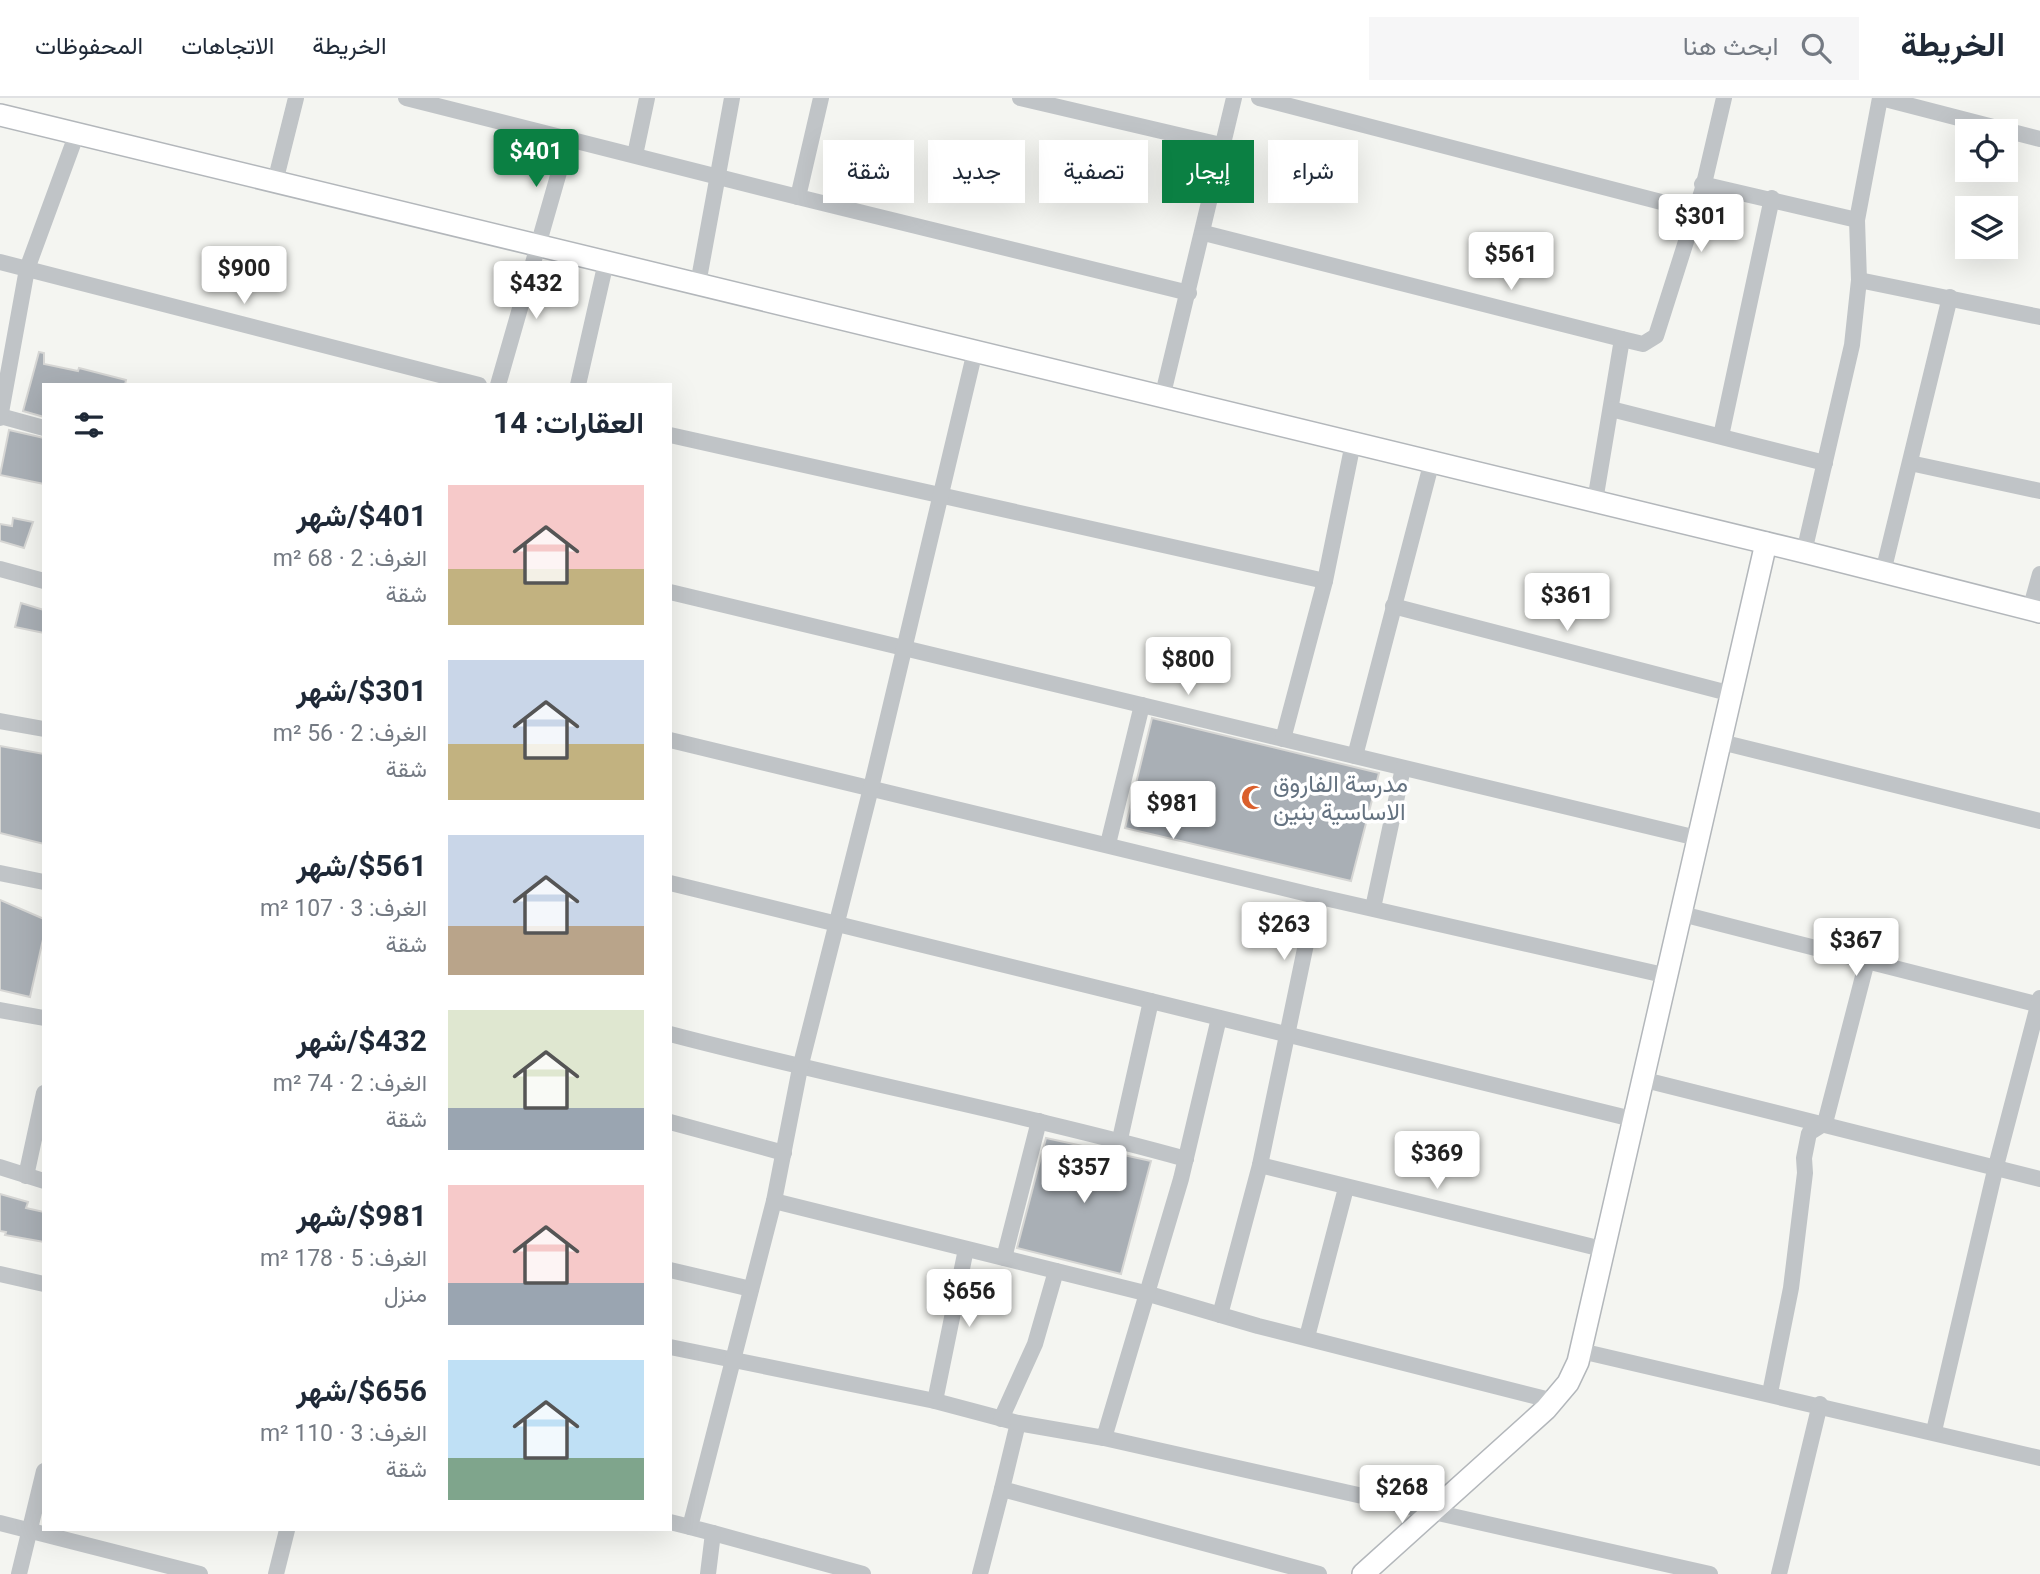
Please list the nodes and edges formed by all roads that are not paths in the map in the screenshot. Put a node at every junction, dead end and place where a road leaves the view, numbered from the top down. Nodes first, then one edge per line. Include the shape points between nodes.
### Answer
1 (296, 98) edge
2 (406, 98) edge
3 (647, 98) edge
4 (732, 98) edge
5 (821, 98) edge
6 (1020, 98) edge
7 (1234, 98) edge
8 (1259, 98) edge
9 (1724, 98) edge
10 (1881, 98) edge
11 (0, 115) edge
12 (77, 133) junction
13 (2040, 139) edge
14 (1200, 140) edge
15 (1222, 140) edge
16 (568, 141) junction
17 (635, 155) junction
18 (715, 176) junction
19 (275, 182) junction
20 (1702, 184) junction
21 (798, 197) junction
22 (1772, 198) junction
23 (1210, 203) edge
24 (1696, 211) junction
25 (1857, 220) junction
26 (1204, 233) junction
27 (538, 246) junction
28 (0, 262) edge
29 (606, 262) junction
30 (27, 269) junction
31 (1859, 280) junction
32 (698, 284) junction
33 (1189, 293) junction
34 (1950, 297) junction
35 (2040, 317) edge
36 (1622, 339) junction
37 (975, 351) junction
38 (471, 383) edge
39 (499, 383) edge
40 (578, 383) edge
41 (1162, 398) junction
42 (1611, 409) junction
43 (0, 417) edge
44 (42, 428) edge
45 (672, 435) edge
46 (1721, 436) junction
47 (1353, 443) junction
48 (1432, 461) junction
49 (1825, 463) junction
50 (1910, 463) junction
51 (2040, 491) edge
52 (940, 497) junction
53 (1595, 501) junction
54 (1766, 543) junction
55 (1804, 552) junction
56 (0, 569) edge
57 (1883, 572) junction
58 (2040, 574) edge
59 (42, 580) edge
60 (1325, 581) junction
61 (672, 592) edge
62 (1393, 606) junction
63 (2035, 611) edge
64 (905, 649) junction
65 (1732, 694) junction
66 (1142, 705) junction
67 (0, 721) edge
68 (42, 729) edge
69 (1283, 739) junction
70 (672, 740) edge
71 (1721, 742) junction
72 (1354, 757) junction
73 (1403, 768) junction
74 (871, 788) junction
75 (2040, 821) edge
76 (1697, 838) junction
77 (1108, 844) junction
78 (0, 873) edge
79 (42, 882) edge
80 (672, 883) edge
81 (1316, 896) junction
82 (1373, 908) junction
83 (1682, 914) junction
84 (835, 922) junction
85 (1867, 961) junction
86 (1668, 976) junction
87 (1151, 1001) junction
88 (2039, 1002) edge
89 (0, 1010) edge
90 (42, 1018) edge
91 (1219, 1018) junction
92 (672, 1035) edge
93 (1287, 1035) junction
94 (800, 1068) junction
95 (1641, 1079) junction
96 (42, 1102) edge
97 (1632, 1119) junction
98 (1039, 1121) junction
99 (672, 1123) edge
100 (1825, 1123) junction
101 (1120, 1139) junction
102 (784, 1153) junction
103 (1186, 1159) junction
104 (1259, 1165) junction
105 (1996, 1166) junction
106 (0, 1167) edge
107 (26, 1176) junction
108 (2040, 1179) edge
109 (42, 1180) edge
110 (1346, 1188) junction
111 (774, 1202) junction
112 (967, 1249) junction
113 (1606, 1250) junction
114 (1004, 1258) junction
115 (672, 1270) edge
116 (1056, 1271) junction
117 (0, 1275) edge
118 (42, 1284) edge
119 (751, 1289) junction
120 (1149, 1294) junction
121 (1220, 1315) junction
122 (1307, 1337) junction
123 (672, 1347) edge
124 (1581, 1352) junction
125 (733, 1360) junction
126 (1770, 1393) junction
127 (935, 1401) junction
128 (1554, 1401) junction
129 (1820, 1404) junction
130 (1001, 1419) junction
131 (1018, 1423) junction
132 (1934, 1431) junction
133 (1104, 1438) junction
134 (2040, 1458) edge
135 (42, 1479) edge
136 (1002, 1489) junction
137 (1432, 1512) junction
138 (672, 1522) edge
139 (0, 1523) edge
140 (690, 1527) junction
141 (30, 1530) junction
142 (287, 1531) edge
143 (713, 1533) junction
144 (19, 1574) edge
145 (200, 1574) edge
146 (276, 1574) edge
147 (708, 1574) edge
148 (863, 1574) edge
149 (980, 1574) edge
150 (1319, 1574) edge
151 (1363, 1574) edge
152 (1710, 1574) edge
153 (1779, 1574) edge

1 - 19 street
2 - 16 street
3 - 17 street
4 - 18 street
5 - 21 street
6 - 14 street
7 - 15 street
8 - 24 street
9 - 20 street
10 - 13 street
10 - 25 street
11 - 12 street
12 - 19 street
12 - 30 street
16 - 17 street
16 - 27 street
17 - 18 street
18 - 21 street
18 - 32 street
19 - 27 street
20 - 22 street
20 - 24 street
21 - 33 street
22 - 25 street
22 - 46 street
23 - 26 street
24 - 36 street via 1656,336 1643,344
25 - 31 street
26 - 33 street
26 - 36 street
27 - 29 street
27 - 39 street
28 - 30 street
29 - 32 street
29 - 40 street
30 - 38 street
30 - 43 street
31 - 34 street
31 - 49 street via 1852,345
32 - 37 street
33 - 41 street
34 - 35 street
34 - 50 street
36 - 42 street
37 - 41 street
37 - 52 street
41 - 47 street
42 - 46 street
42 - 53 street
43 - 44 street
45 - 52 street
46 - 49 street
47 - 48 street
47 - 60 street
48 - 53 street
48 - 62 street
49 - 55 street
50 - 51 street
50 - 57 street
52 - 60 street
52 - 64 street
53 - 54 street
54 - 55 street
54 - 65 street
55 - 57 street
56 - 59 street
57 - 63 street
58 - 63 street
60 - 69 street
61 - 64 street
62 - 65 street
62 - 72 street
64 - 66 street
64 - 74 street
65 - 71 street
66 - 69 street
66 - 77 street
67 - 68 street
69 - 72 street
70 - 74 street
71 - 75 street
71 - 76 street
72 - 73 street
73 - 76 street
73 - 82 street
74 - 77 street
74 - 84 street
76 - 83 street
77 - 81 street
78 - 79 street
80 - 84 street
81 - 82 street
81 - 93 street
82 - 86 street
83 - 85 street
83 - 86 street
84 - 87 street
84 - 94 street
85 - 88 street
85 - 100 street
86 - 95 street
87 - 91 street
87 - 101 street
88 - 105 street
89 - 90 street
91 - 93 street
91 - 103 street
92 - 94 street
93 - 97 street
93 - 104 street
94 - 98 street
94 - 102 street
95 - 97 street
95 - 100 street
96 - 107 street
97 - 113 street
98 - 101 street
98 - 114 street
99 - 102 street
100 - 105 street
100 - 126 street via 1809,1133 1791,1288
101 - 103 street
102 - 111 street
103 - 120 street
104 - 110 street
104 - 121 street
105 - 108 street
105 - 132 street
106 - 107 street
107 - 109 street
110 - 113 street
110 - 122 street
111 - 112 street
111 - 119 street
112 - 114 street
112 - 127 street
113 - 124 street
114 - 116 street
115 - 119 street
116 - 120 street
116 - 130 street via 1035,1344
117 - 118 street
119 - 125 street
120 - 121 street
120 - 133 street
121 - 122 street
122 - 128 street
123 - 125 street
124 - 126 street
124 - 128 street via 1568,1383
125 - 127 street
125 - 140 street
126 - 129 street
127 - 130 street
128 - 137 street
129 - 132 street
129 - 153 street
130 - 131 street
131 - 133 street
131 - 136 street
132 - 134 street
133 - 137 street
135 - 141 street
136 - 149 street
136 - 150 street
137 - 151 street
137 - 152 street
138 - 140 street
139 - 141 street
140 - 143 street
141 - 144 street
141 - 145 street
142 - 146 street
143 - 147 street
143 - 148 street

